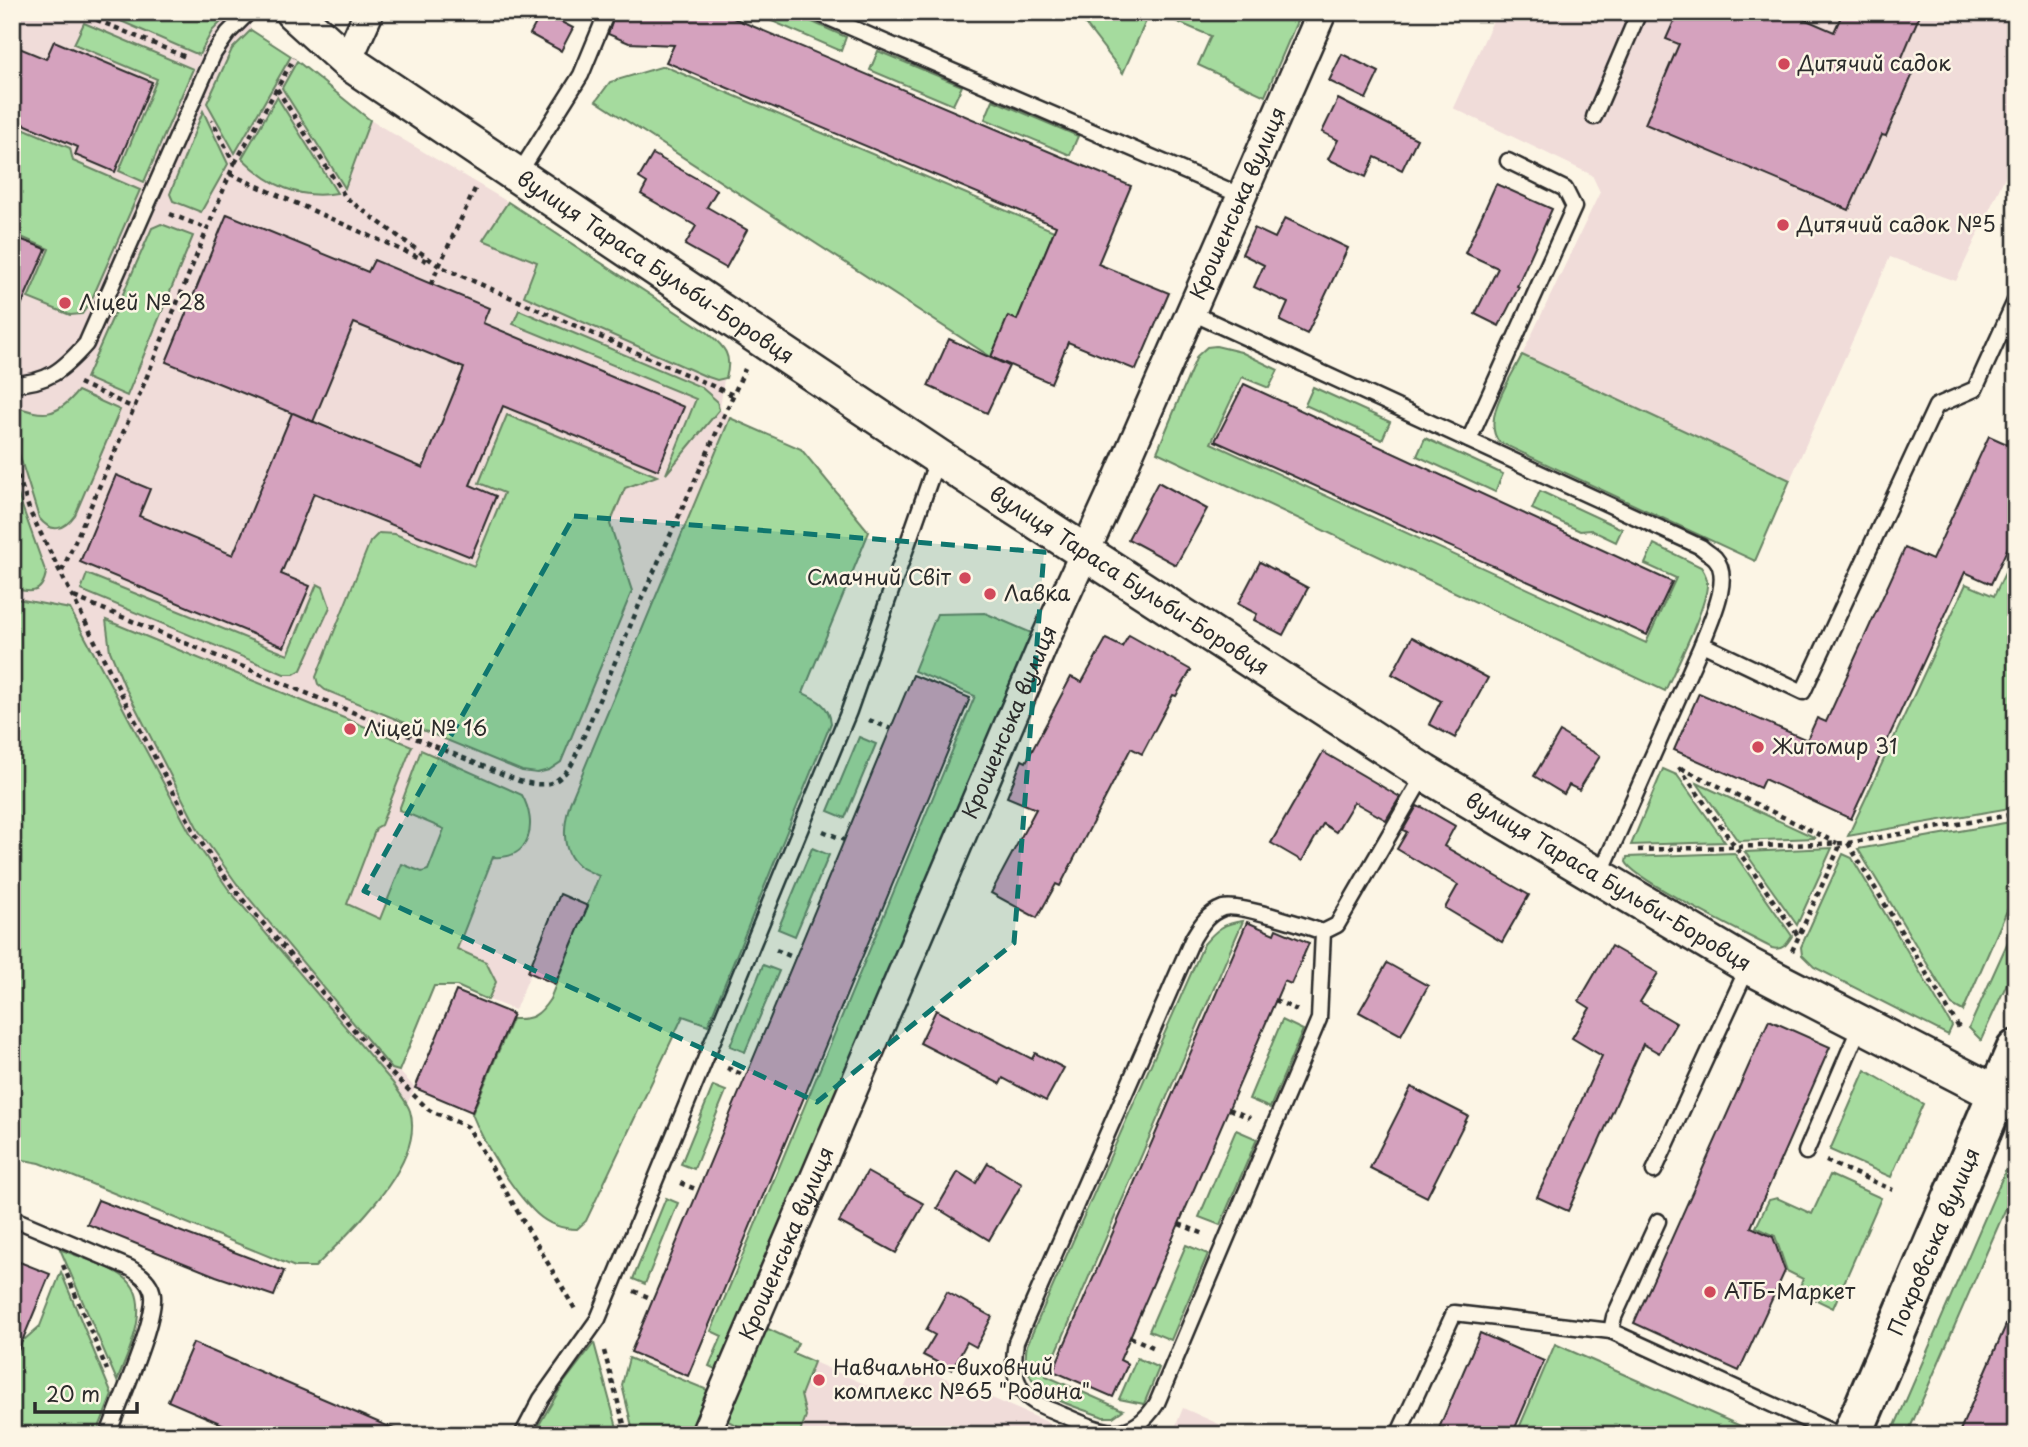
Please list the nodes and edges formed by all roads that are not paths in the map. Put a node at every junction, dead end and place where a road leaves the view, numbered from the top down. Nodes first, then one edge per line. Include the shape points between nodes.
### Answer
1 (248, 12) edge
2 (369, 12) edge
3 (607, 12) edge
4 (815, 12) edge
5 (1322, 12) edge
6 (1639, 12) edge
7 (302, 20) edge
8 (347, 61) junction
9 (1594, 117) dead end
10 (1508, 161) dead end
11 (518, 175) junction
12 (1242, 196) junction
13 (2016, 299) edge
14 (1190, 312) junction
15 (12, 384) edge
16 (1469, 440) junction
17 (939, 457) junction
18 (1086, 552) junction
19 (1702, 644) junction
20 (1425, 774) junction
21 (1605, 865) junction
22 (1323, 932) junction
23 (1749, 966) junction
24 (1862, 1023) junction
25 (2016, 1050) edge
26 (1997, 1094) junction
27 (1807, 1152) road end
28 (1654, 1171) dead end
29 (12, 1218) edge
30 (1658, 1221) dead end
31 (1611, 1331) junction
32 (108, 1435) edge
33 (522, 1435) edge
34 (705, 1435) edge
35 (1398, 1435) edge
36 (1839, 1435) edge
37 (1852, 1435) edge

1 - 15 lane via 208,66 86,344 69,364 43,381
2 - 8 street
3 - 11 lane via 581,75
4 - 12 lane
5 - 12 street, Крошенська вулиця
6 - 9 lane
7 - 8 street, вулиця Тараса Бульби-Боровця
8 - 11 street, вулиця Тараса Бульби-Боровця
10 - 16 lane via 1564,189 1574,206
11 - 17 street, вулиця Тараса Бульби-Боровця
12 - 14 street, Крошенська вулиця
13 - 19 lane via 1975,388 1936,406 1803,692
14 - 16 lane
14 - 18 street, Крошенська вулиця
16 - 19 lane via 1701,547 1715,558 1722,579 1720,595
17 - 18 street, вулиця Тараса Бульби-Боровця
17 - 33 lane via 849,711 592,1328 541,1399
18 - 20 street, вулиця Тараса Бульби-Боровця
18 - 34 street, Крошенська вулиця
19 - 21 lane
20 - 21 street, вулиця Тараса Бульби-Боровця
20 - 22 lane via 1338,925
21 - 23 street, вулиця Тараса Бульби-Боровця
22 - 22 lane via 1319,1019 1157,1403 1148,1417 1117,1432 1098,1431 1039,1405 1024,1393 1016,1376 1016,1342 1193,938 1206,917 1226,907
23 - 24 street, вулиця Тараса Бульби-Боровця
23 - 28 lane
24 - 26 street, вулиця Тараса Бульби-Боровця
24 - 27 lane
25 - 26 highway, Покровська вулиця
26 - 37 highway, Покровська вулиця
29 - 32 lane via 130,1268 150,1285 153,1296 146,1333
30 - 31 lane
31 - 35 lane via 1454,1313
31 - 36 lane

